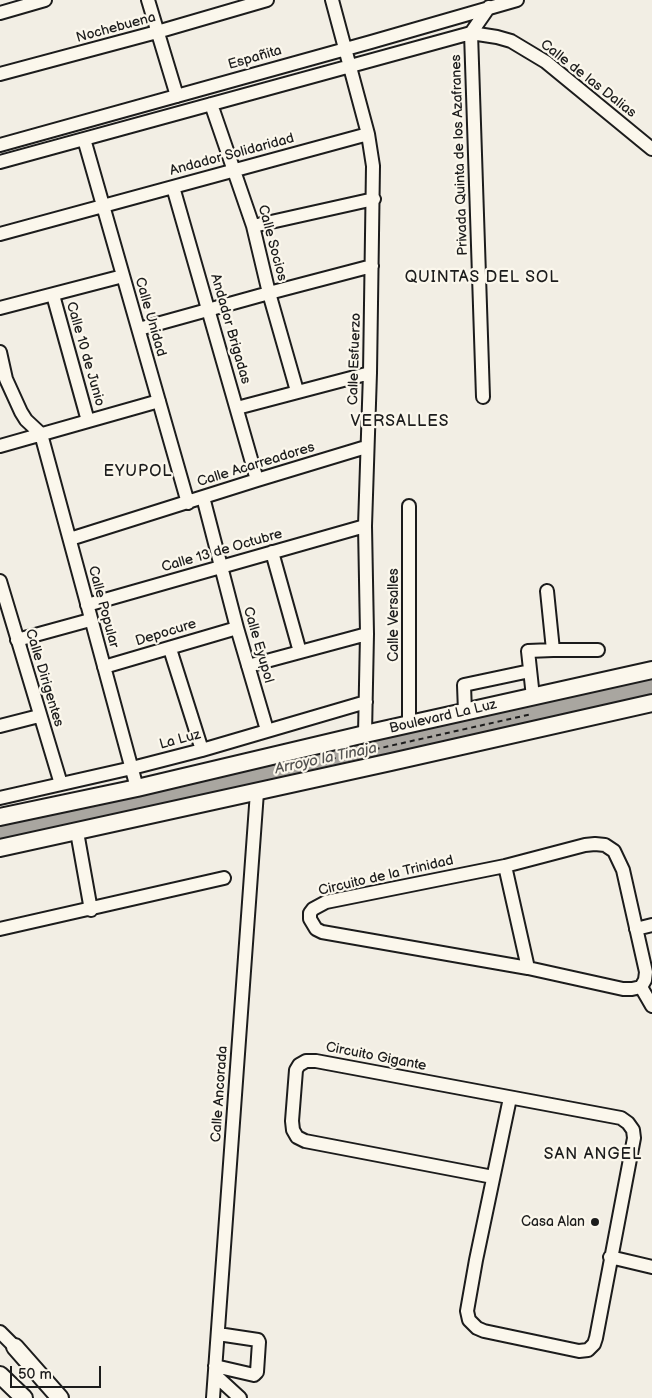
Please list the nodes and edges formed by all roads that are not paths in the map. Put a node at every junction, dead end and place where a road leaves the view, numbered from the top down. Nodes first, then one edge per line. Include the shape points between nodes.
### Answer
1 (44, 0) edge
2 (148, 0) edge
3 (267, 0) edge
4 (332, 0) edge
5 (514, 0) edge
6 (489, 7) junction
7 (0, 13) edge
8 (157, 32) junction
9 (472, 33) junction
10 (346, 48) junction
11 (351, 66) junction
12 (0, 74) edge
13 (177, 96) junction
14 (211, 104) junction
15 (368, 134) junction
16 (84, 139) junction
17 (0, 145) edge
18 (652, 149) edge
19 (0, 162) edge
20 (234, 169) junction
21 (173, 187) junction
22 (374, 199) junction
23 (103, 206) junction
24 (253, 226) junction
25 (0, 234) edge
26 (372, 266) junction
27 (123, 276) junction
28 (269, 292) junction
29 (53, 295) junction
30 (0, 308) edge
31 (209, 310) junction
32 (138, 330) junction
33 (0, 352) edge
34 (370, 373) junction
35 (297, 391) junction
36 (483, 397) dead end
37 (159, 401) junction
38 (237, 408) junction
39 (88, 421) junction
40 (41, 434) junction
41 (0, 446) edge
42 (366, 447) junction
43 (257, 480) junction
44 (203, 497) junction
45 (188, 503) junction
46 (409, 506) dead end
47 (365, 526) junction
48 (70, 539) junction
49 (272, 552) junction
50 (222, 567) junction
51 (1, 589) edge
52 (548, 591) dead end
53 (87, 605) junction
54 (90, 620) junction
55 (237, 628) junction
56 (367, 634) junction
57 (17, 640) junction
58 (170, 648) junction
59 (553, 650) junction
60 (598, 650) dead end
61 (300, 652) junction
62 (248, 666) junction
63 (104, 668) junction
64 (530, 670) junction
65 (652, 670) edge
66 (533, 697) junction
67 (366, 702) junction
68 (652, 703) edge
69 (465, 712) junction
70 (39, 716) junction
71 (409, 724) junction
72 (0, 726) edge
73 (267, 730) junction
74 (365, 734) junction
75 (202, 750) junction
76 (132, 768) junction
77 (60, 784) junction
78 (137, 788) junction
79 (257, 792) junction
80 (0, 798) edge
81 (0, 817) edge
82 (77, 832) junction
83 (0, 848) edge
84 (505, 866) junction
85 (224, 878) dead end
86 (91, 910) junction
87 (652, 925) edge
88 (0, 929) edge
89 (636, 929) junction
90 (528, 968) junction
91 (641, 987) junction
92 (652, 1006) edge
93 (510, 1098) junction
94 (492, 1177) junction
95 (610, 1257) junction
96 (652, 1267) edge
97 (0, 1332) edge
98 (218, 1334) junction
99 (15, 1347) junction
100 (215, 1371) junction
101 (0, 1375) edge
102 (24, 1398) edge
103 (60, 1398) edge
104 (68, 1398) edge
105 (213, 1398) edge
106 (240, 1398) edge

1 - 7 street
2 - 8 street
3 - 8 street, Nochebuena
4 - 10 street, Calle Esfuerzo
5 - 6 street, Españita
6 - 9 street
6 - 10 street, Españita
8 - 12 street, Nochebuena
8 - 13 street
9 - 11 street
9 - 18 street, Calle de las Dalias via 511,41 546,62
9 - 36 street, Privada Quinta de los Azafranes
10 - 11 street, Calle Esfuerzo
10 - 13 street, Españita
11 - 14 street
11 - 15 street, Calle Esfuerzo
13 - 17 street, Españita
14 - 16 street
14 - 20 street, Calle Socios
15 - 20 street, Andador Solidaridad
15 - 22 street, Calle Esfuerzo
16 - 19 street
16 - 23 street, Calle Unidad
20 - 21 street, Andador Solidaridad
20 - 24 street, Calle Socios
21 - 23 street, Andador Solidaridad
21 - 31 street, Andador Brigadas
22 - 24 street
22 - 26 street, Calle Esfuerzo
23 - 25 street, Andador Solidaridad
23 - 27 street, Calle Unidad
24 - 28 street, Calle Socios
26 - 28 street
26 - 34 street, Calle Esfuerzo
27 - 29 street
27 - 32 street, Calle Unidad
28 - 31 street
28 - 35 street, Calle Socios
29 - 30 street
29 - 39 street, Calle 10 de Junio
31 - 32 street
31 - 38 street, Andador Brigadas
32 - 37 street, Calle Unidad
33 - 40 street via 6,379 21,412
34 - 35 street
34 - 42 street, Calle Esfuerzo
35 - 38 street
37 - 39 street
37 - 45 street, Calle Unidad
38 - 43 street, Andador Brigadas
39 - 40 street
40 - 41 street
40 - 48 street, Calle Popular
42 - 43 street, Calle Acarreadores
42 - 47 street, Calle Esfuerzo
43 - 44 street, Calle Acarreadores
44 - 45 street, Calle Acarreadores
44 - 50 street, Calle Eyupol
45 - 48 street, Calle Acarreadores
46 - 71 street, Calle Versalles
47 - 49 street, Calle 13 de Octubre
47 - 56 street, Calle Esfuerzo
48 - 53 street, Calle Popular
49 - 50 street, Calle 13 de Octubre
49 - 61 street
50 - 53 street, Calle 13 de Octubre
50 - 55 street, Calle Eyupol
51 - 57 street, Calle Dirigentes
52 - 59 street
53 - 54 street, Calle Popular
54 - 57 street
54 - 63 street, Calle Popular
55 - 58 street, Depocure
55 - 62 street, Calle Eyupol
56 - 61 street
56 - 67 street, Calle Esfuerzo
57 - 70 street, Calle Dirigentes
58 - 63 street, Depocure
58 - 75 street
59 - 60 street
59 - 64 street via 528,651
61 - 62 street
62 - 73 street, Calle Eyupol
63 - 76 street, Calle Popular
64 - 66 street
64 - 69 street via 464,685
65 - 66 main road, Boulevard La Luz
66 - 69 main road, Boulevard La Luz
67 - 73 street, La Luz
67 - 74 street, Calle Esfuerzo
68 - 79 main road
69 - 71 main road, Boulevard La Luz
70 - 72 street
70 - 77 street, Calle Dirigentes
71 - 74 main road, Boulevard La Luz
73 - 75 street, La Luz
74 - 78 main road, Boulevard La Luz
75 - 76 street, La Luz
76 - 77 street, La Luz
76 - 78 street, Calle Popular
77 - 80 street, La Luz
78 - 81 main road, Boulevard La Luz
79 - 82 main road
79 - 98 street, Calle Ancorada
82 - 83 main road
82 - 86 street
84 - 89 street, Circuito de la Trinidad via 585,845 605,845 614,851 623,870
84 - 90 street
84 - 90 street, Circuito de la Trinidad via 326,902 313,909 310,919 322,932
85 - 86 street
86 - 88 street
87 - 89 street
89 - 91 street, Circuito de la Trinidad via 646,972
90 - 91 street, Circuito de la Trinidad via 623,989
91 - 92 street
93 - 94 street, Circuito Gigante
93 - 94 street, Circuito Gigante via 316,1061 306,1061 296,1070 292,1121 297,1137
93 - 95 street, Circuito Gigante via 621,1118 633,1130
94 - 95 street, Circuito Gigante via 467,1311 469,1320 477,1328 579,1351 588,1350 596,1338
95 - 96 street
97 - 99 street
98 - 100 street, Calle Ancorada
98 - 100 street via 258,1340 257,1372 254,1375
99 - 103 main road
99 - 104 street
100 - 105 street, Calle Ancorada
100 - 106 street
101 - 102 main road

